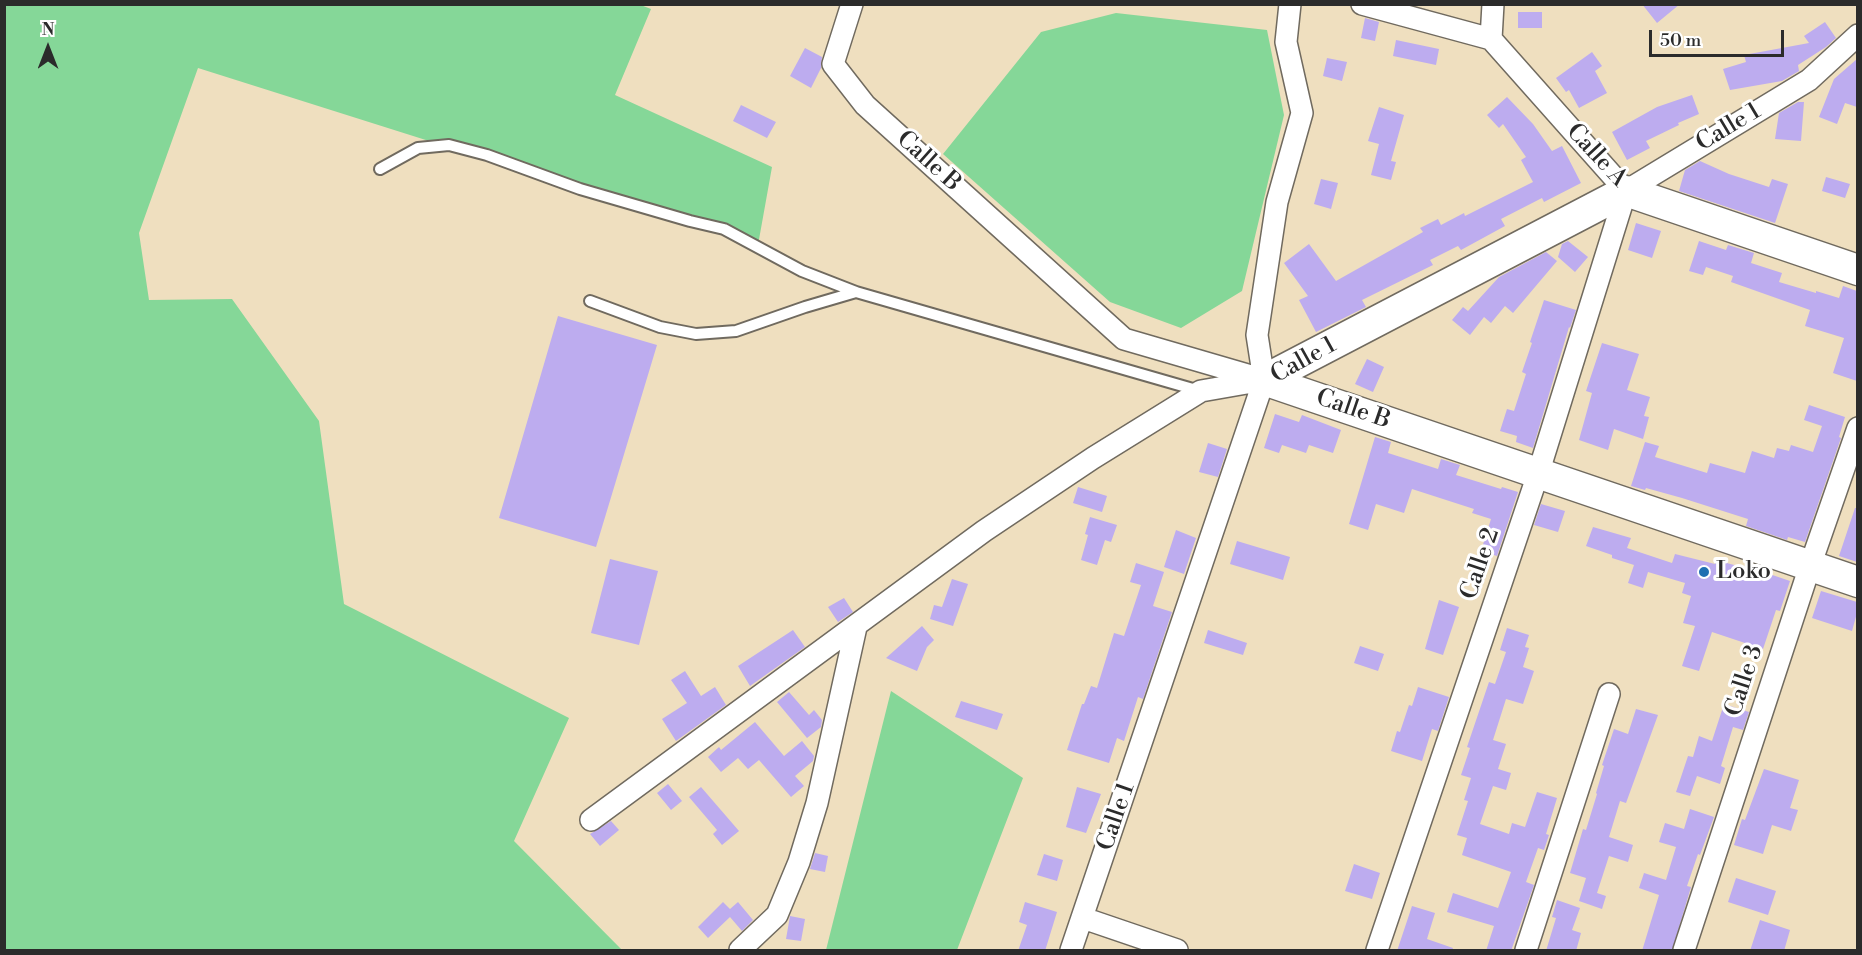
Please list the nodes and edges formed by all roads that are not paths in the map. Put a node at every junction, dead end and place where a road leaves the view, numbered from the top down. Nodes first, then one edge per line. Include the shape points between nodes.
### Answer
1 (852, 4) edge
2 (1290, 4) edge
3 (1362, 4) edge
4 (1493, 4) edge
5 (1857, 35) edge
6 (1491, 39) junction
7 (380, 169) dead end
8 (1626, 191) junction
9 (1857, 270) edge
10 (856, 292) junction
11 (590, 301) dead end
12 (1264, 380) junction
13 (1201, 391) junction
14 (1857, 428) edge
15 (1538, 474) junction
16 (1810, 566) junction
17 (1857, 582) edge
18 (856, 627) junction
19 (1609, 694) dead end
20 (591, 820) dead end
21 (1083, 918) junction
22 (740, 951) edge
23 (1071, 951) edge
24 (1177, 951) edge
25 (1377, 951) edge
26 (1526, 951) edge
27 (1684, 951) edge

1 - 12 street, Calle B via 833,64 865,105 1124,339
2 - 12 street via 1286,42 1302,113 1277,202 1257,335
3 - 6 street
4 - 6 street
5 - 8 street, Calle 1 via 1809,80
6 - 8 street, Calle A
7 - 10 lane via 418,148 449,145 580,189 724,228 802,271
8 - 9 street, Calle A
8 - 12 street, Calle 1
8 - 15 street, Calle 2
10 - 11 lane via 736,331 696,334 660,327
10 - 13 lane
12 - 13 street
12 - 15 street, Calle B
12 - 21 street, Calle 1
13 - 18 street via 984,531
14 - 16 street, Calle 3
15 - 16 street, Calle B
15 - 25 street, Calle 2
16 - 17 street, Calle B
16 - 27 street, Calle 3
18 - 20 street
18 - 22 street via 817,803 799,861 777,915
19 - 26 street
21 - 23 street, Calle 1
21 - 24 street

